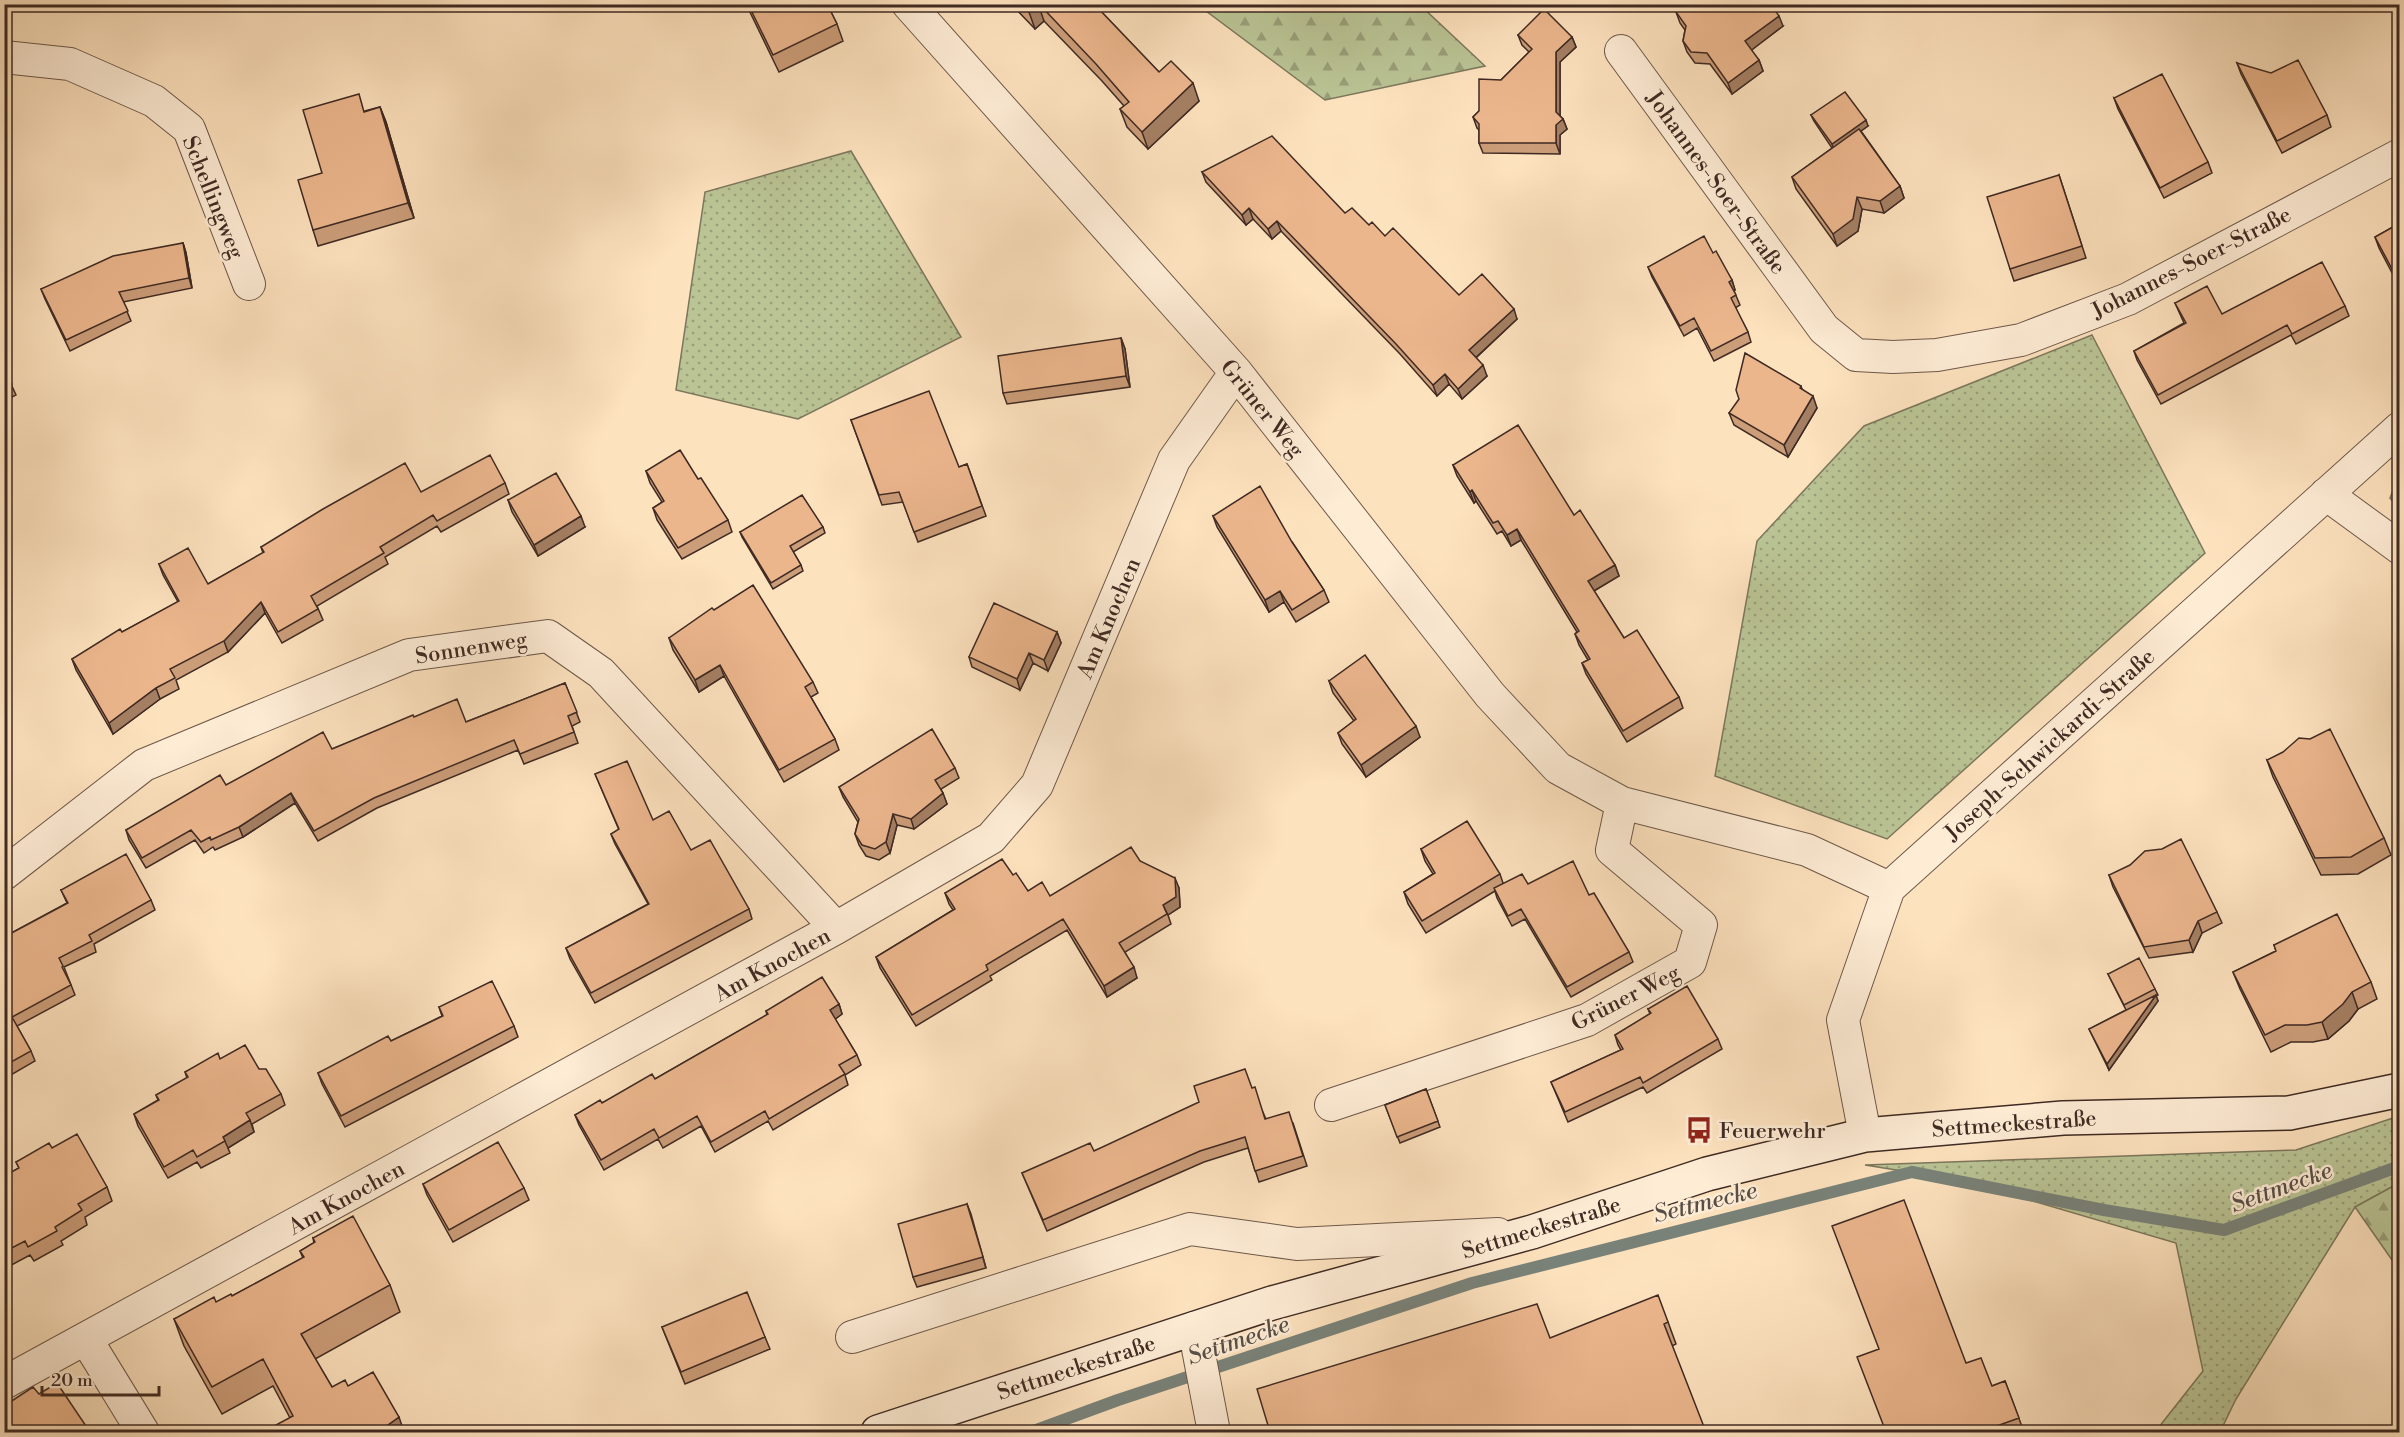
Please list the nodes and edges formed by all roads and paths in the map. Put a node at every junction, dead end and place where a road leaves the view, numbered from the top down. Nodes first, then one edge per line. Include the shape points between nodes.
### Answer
1 (908, 4) edge
2 (1621, 51) dead end
3 (4, 57) edge
4 (2400, 155) edge
5 (249, 284) dead end
6 (1236, 372) junction
7 (2400, 428) edge
8 (2326, 494) junction
9 (2400, 548) edge
10 (1622, 803) junction
11 (4, 874) edge
12 (1889, 888) junction
13 (836, 928) junction
14 (2400, 1090) edge
15 (1330, 1105) dead end
16 (1865, 1135) junction
17 (1532, 1232) junction
18 (852, 1337) dead end
19 (86, 1339) junction
20 (1196, 1340) junction
21 (4, 1383) edge
22 (143, 1432) edge
23 (878, 1432) edge
24 (1214, 1432) edge

1 - 6 street, Grüner Weg
2 - 4 street, Johannes-Soer-Straße via 1824,329 1856,355 1937,355 2021,340 2128,299
3 - 5 street, Schellingweg via 70,64 154,101 189,129
6 - 10 street, Grüner Weg via 1490,695 1558,768
6 - 13 street, Am Knochen via 1174,460 1036,784 992,838
7 - 8 street, Joseph-Schwickardi-Straße
8 - 9 street
8 - 12 street, Joseph-Schwickardi-Straße
10 - 12 street, Grüner Weg via 1807,850
10 - 15 street, Grüner Weg via 1612,850 1701,925 1690,962 1587,1020
11 - 13 street, Sonnenweg via 144,765 409,655 548,636 601,672
12 - 16 street, Joseph-Schwickardi-Straße via 1842,1020
13 - 19 street, Am Knochen
14 - 16 street, Settmeckestraße via 2289,1113 2063,1118
16 - 17 street, Settmeckestraße via 1707,1174
17 - 18 street via 1297,1244 1190,1229
17 - 20 street, Settmeckestraße via 1272,1303
19 - 21 street, Am Knochen
19 - 22 street
20 - 23 street, Settmeckestraße
20 - 24 street

